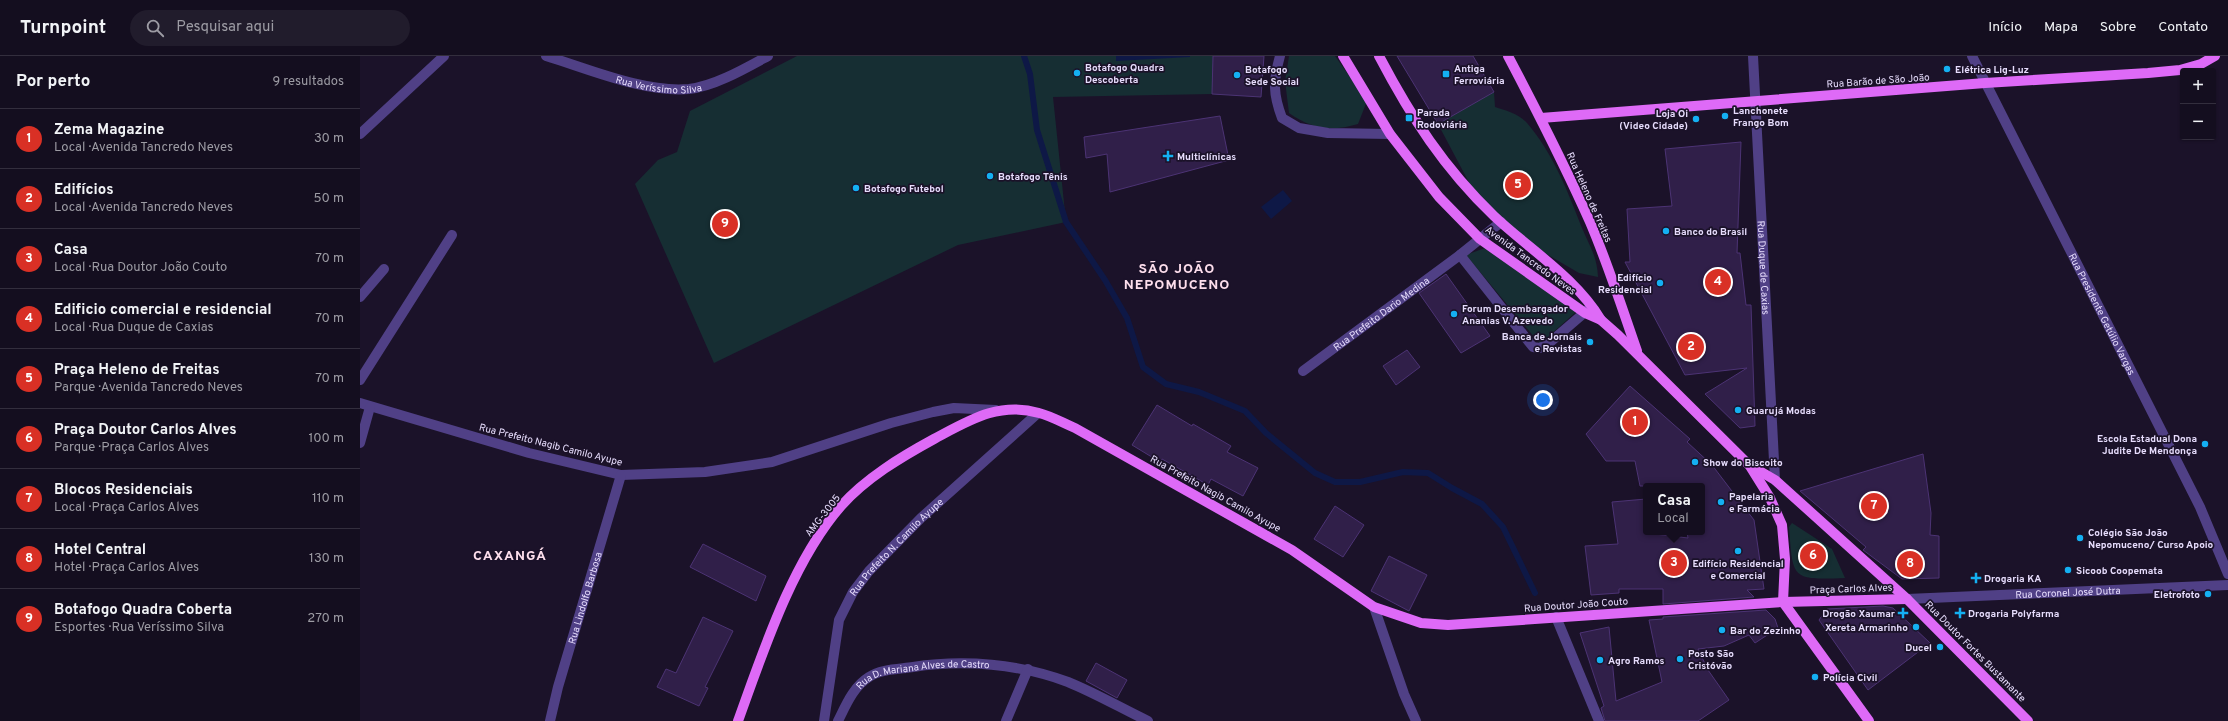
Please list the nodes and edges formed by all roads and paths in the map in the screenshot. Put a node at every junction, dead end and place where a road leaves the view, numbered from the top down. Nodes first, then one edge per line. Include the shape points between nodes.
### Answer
1 (444, 56) edge
2 (546, 56) edge
3 (768, 56) edge
4 (1280, 56) edge
5 (1343, 56) edge
6 (1379, 56) edge
7 (1508, 56) edge
8 (1753, 56) edge
9 (1972, 56) edge
10 (2215, 56) edge
11 (1985, 83) junction
12 (1756, 101) junction
13 (1541, 118) junction
14 (360, 134) edge
15 (1390, 134) junction
16 (1501, 222) junction
17 (452, 235) dead end
18 (1480, 240) junction
19 (1460, 255) junction
20 (384, 270) dead end
21 (360, 297) edge
22 (1588, 310) junction
23 (1638, 352) junction
24 (1303, 371) dead end
25 (360, 380) edge
26 (360, 403) edge
27 (370, 407) junction
28 (996, 410) junction
29 (1038, 413) junction
30 (360, 443) edge
31 (1750, 466) junction
32 (621, 475) junction
33 (1775, 480) junction
34 (2228, 574) edge
35 (2228, 585) edge
36 (1907, 599) junction
37 (1783, 602) junction
38 (1374, 607) junction
39 (1556, 617) junction
40 (1028, 669) junction
41 (550, 721) edge
42 (738, 721) edge
43 (824, 721) edge
44 (838, 721) edge
45 (1006, 721) edge
46 (1148, 721) edge
47 (1416, 721) edge
48 (1599, 721) edge
49 (1869, 721) edge
50 (2028, 721) edge

1 - 14 street
2 - 3 street, Rua Veríssimo Silva via 625,80 690,89 719,80
4 - 15 street via 1274,77 1275,99 1282,118 1299,128 1328,132
5 - 15 main road, Avenida Tancredo Neves
6 - 16 main road, Avenida Tancredo Neves via 1429,142 1457,178
7 - 13 main road, Rua Heleno de Freitas
8 - 12 street, Rua Duque de Caxias
9 - 11 street, Rua Presidente Getúlio Vargas
10 - 11 main road, Rua Barão de São João via 2201,64 2180,70
11 - 12 main road, Rua Barão de São João
11 - 34 street, Rua Presidente Getúlio Vargas via 2193,493
12 - 13 main road, Rua Barão de São João
12 - 33 street, Rua Duque de Caxias
13 - 23 main road, Rua Heleno de Freitas via 1590,223
15 - 18 main road, Avenida Tancredo Neves via 1439,197
16 - 18 street, Rua Prefeito Dario Medina
16 - 22 main road, Avenida Tancredo Neves via 1566,280
17 - 25 street
18 - 19 street, Rua Prefeito Dario Medina
18 - 22 main road, Avenida Tancredo Neves
19 - 22 street via 1533,347 1540,348 1548,344
19 - 24 street, Rua Prefeito Dario Medina
20 - 21 street
22 - 23 main road, Avenida Tancredo Neves
23 - 31 main road, Avenida Tancredo Neves
26 - 27 street, Rua Prefeito Nagib Camilo Ayupe
27 - 30 street
27 - 32 street, Rua Prefeito Nagib Camilo Ayupe via 528,453
28 - 29 main road, AMG-3005 via 1016,409
28 - 32 street, Rua Prefeito Nagib Camilo Ayupe via 954,408 933,412 772,462 705,472
28 - 42 main road, AMG-3005 via 961,424 915,449 871,479 841,506 806,556 783,605
29 - 38 main road, Rua Prefeito Nagib Camilo Ayupe via 1075,428 1292,550
29 - 43 street, Rua Prefeito N. Camilo Ayupe via 921,518 868,572 853,592 840,620
31 - 33 main road, Praça Carlos Alves
31 - 37 main road via 1770,498 1782,525 1785,559
32 - 41 street, Rua Lindolfo Barbosa via 558,686
33 - 36 main road, Praça Carlos Alves
35 - 36 street, Rua Coronel José Dutra
36 - 37 main road, Praça Carlos Alves
36 - 50 main road, Rua Doutor Fortes Bustamante
37 - 39 main road, Rua Doutor João Couto
37 - 49 main road
38 - 39 main road, Rua Doutor João Couto via 1421,623 1448,625
38 - 47 street
39 - 48 street
40 - 44 street, Rua D. Mariana Alves de Castro via 973,664 922,665 885,671 869,676 852,693
40 - 45 street
40 - 46 street, Rua D. Mariana Alves de Castro via 1069,682

